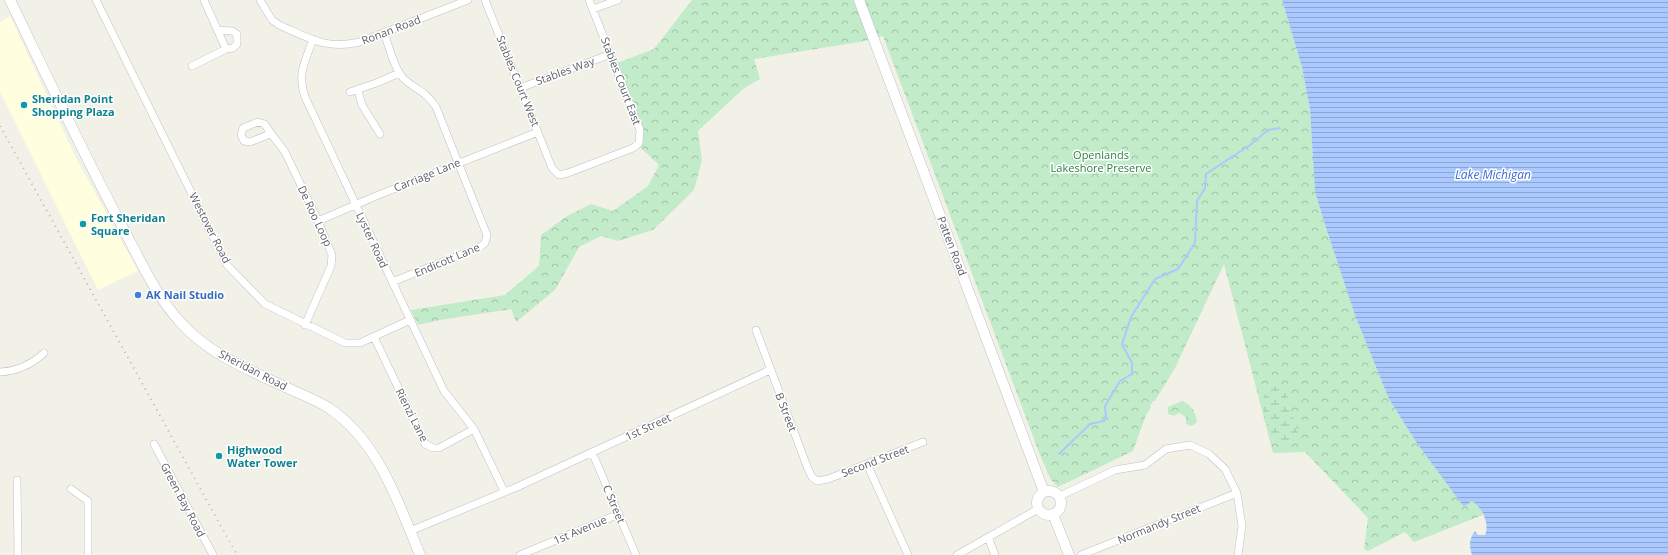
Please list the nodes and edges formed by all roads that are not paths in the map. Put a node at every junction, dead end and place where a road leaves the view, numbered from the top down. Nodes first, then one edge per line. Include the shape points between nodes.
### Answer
1 (10, 0) edge
2 (96, 0) edge
3 (204, 0) edge
4 (260, 0) edge
5 (468, 0) edge
6 (485, 0) edge
7 (589, 0) edge
8 (618, 0) edge
9 (859, 0) edge
10 (593, 9) junction
11 (217, 30) junction
12 (384, 33) junction
13 (313, 40) junction
14 (226, 49) junction
15 (611, 54) junction
16 (192, 66) dead end
17 (400, 73) junction
18 (520, 88) junction
19 (358, 90) junction
20 (350, 92) dead end
21 (538, 132) junction
22 (270, 134) dead end
23 (380, 134) dead end
24 (459, 163) junction
25 (550, 163) joint
26 (355, 205) junction
27 (318, 221) junction
28 (392, 282) junction
29 (410, 320) junction
30 (305, 324) junction
31 (756, 330) dead end
32 (374, 337) junction
33 (44, 353) dead end
34 (770, 370) junction
35 (0, 372) edge
36 (474, 429) junction
37 (923, 442) dead end
38 (154, 444) dead end
39 (592, 452) junction
40 (868, 464) junction
41 (828, 479) joint
42 (17, 480) dead end
43 (71, 489) dead end
44 (504, 492) junction
45 (1044, 492) junction
46 (1237, 493) junction
47 (1060, 496) junction
48 (1038, 509) junction
49 (619, 514) junction
50 (1053, 514) junction
51 (410, 531) junction
52 (988, 537) junction
53 (18, 555) edge
54 (88, 555) edge
55 (213, 555) edge
56 (420, 555) edge
57 (520, 555) edge
58 (636, 555) edge
59 (908, 555) edge
60 (957, 555) edge
61 (995, 555) edge
62 (1069, 555) edge
63 (1081, 555) edge
64 (1238, 555) edge

1 - 51 main road, Sheridan Road via 101,186 169,310 192,334 222,356 321,404 346,422 373,452
2 - 30 street, Westover Road via 227,265 264,304
3 - 11 street
4 - 13 street via 272,20
5 - 12 street, Ronan Road
6 - 18 street, Stables Court West
7 - 10 street, Stables Court East
8 - 10 street
9 - 45 main road, Patten Road
10 - 15 street, Stables Court East
11 - 14 street
11 - 14 street via 237,34 237,44
12 - 13 street, Ronan Road via 346,45 323,44
12 - 17 street
13 - 26 street, Lyster Road via 301,70 302,87
14 - 16 street
15 - 18 street, Stables Way
15 - 25 street, Stables Court East via 640,130 639,143 568,173 559,174
17 - 19 street
17 - 24 street via 434,103
18 - 21 street, Stables Court West
19 - 20 street
19 - 23 street via 362,105
21 - 24 street, Carriage Lane
21 - 25 street, Stables Court West
22 - 27 street, De Roo Loop via 284,152
24 - 26 street, Carriage Lane
24 - 28 street, Endicott Lane via 484,226 487,239 485,243
26 - 27 street, Carriage Lane
26 - 28 street, Lyster Road
27 - 30 street, De Roo Loop via 330,248 332,266
28 - 29 street, Lyster Road
29 - 32 street, Westover Road
29 - 36 street, Lyster Road via 444,391
30 - 32 street, Westover Road via 346,343 360,344
31 - 34 street, B Street
32 - 36 street, Rienzi Lane via 425,444 439,448
33 - 35 street via 32,363
34 - 39 street, 1st Street
34 - 41 street, B Street via 812,477 817,481
36 - 44 street, Lyster Road
37 - 40 street, Second Street
38 - 55 street, Green Bay Road
39 - 44 street, 1st Street
39 - 49 street, C Street
40 - 41 street, Second Street
40 - 59 street
42 - 53 street
43 - 54 street via 88,501
44 - 51 street, 1st Street
45 - 47 main road via 1053,491
45 - 48 main road via 1038,497
46 - 47 street via 1225,469 1209,454 1190,446 1166,449 1145,464 1115,470
46 - 63 street, Normandy Street
46 - 64 street via 1242,526
47 - 50 main road via 1060,508
48 - 50 main road via 1044,514
48 - 52 street
49 - 57 street, 1st Avenue
49 - 58 street, C Street
50 - 62 main road
51 - 56 main road, Sheridan Road
52 - 60 street
52 - 61 street

